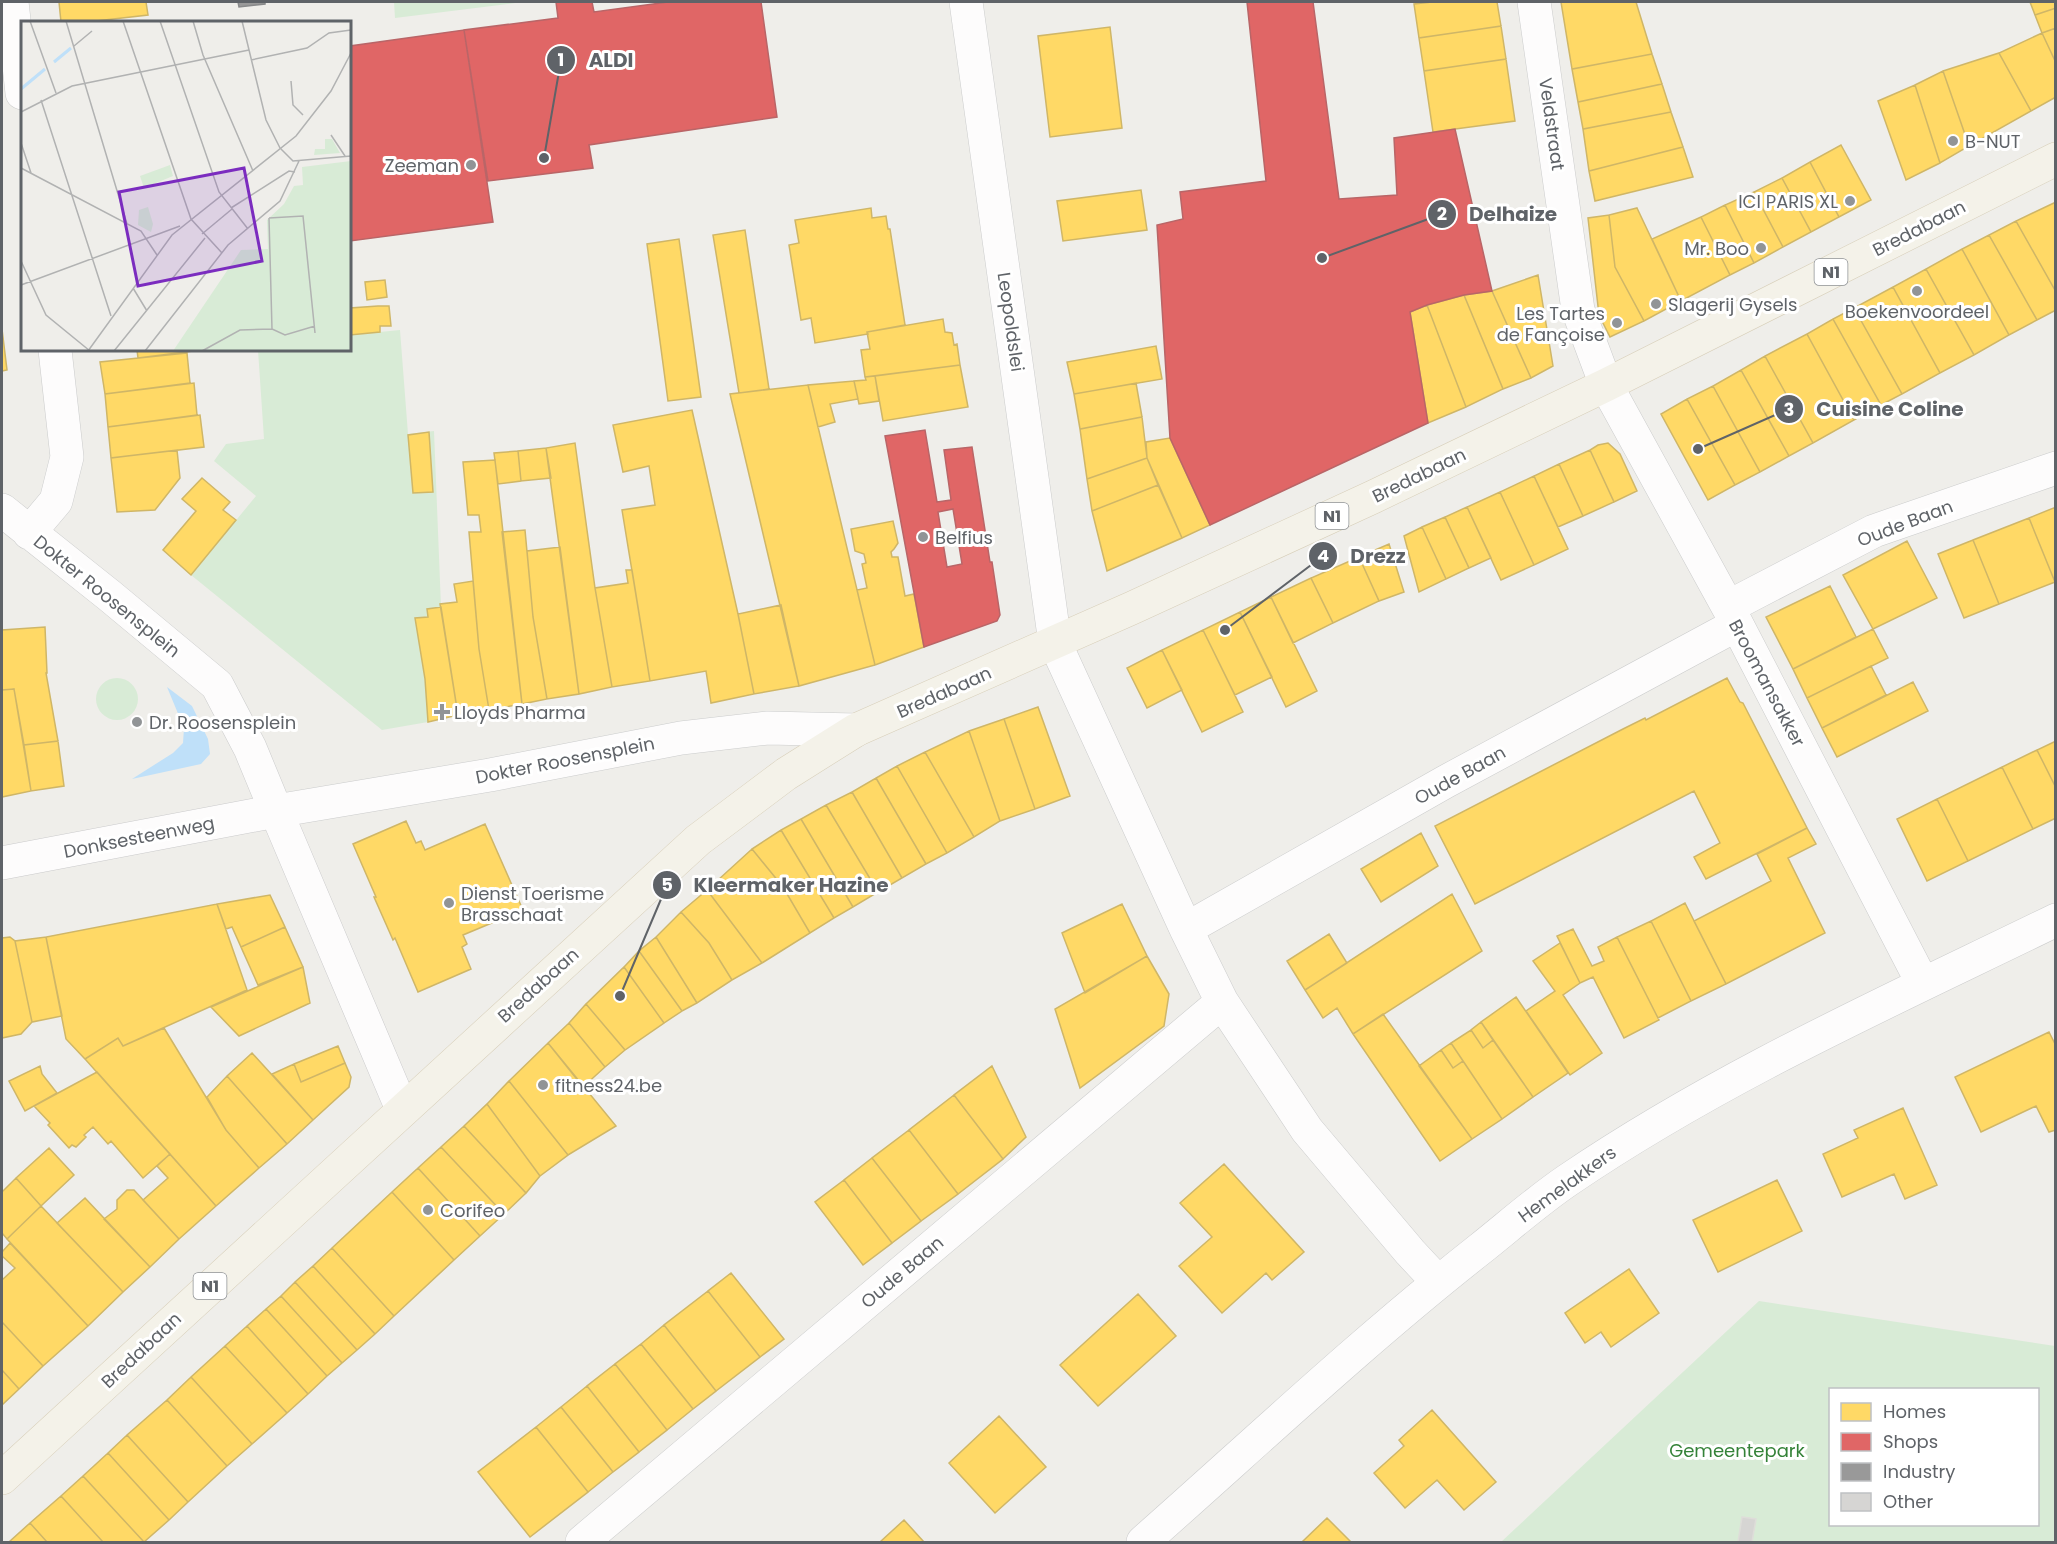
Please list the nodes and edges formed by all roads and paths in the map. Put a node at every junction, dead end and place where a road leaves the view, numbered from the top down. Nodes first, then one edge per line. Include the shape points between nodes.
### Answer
1 (12, 2) edge
2 (966, 2) edge
3 (1534, 2) edge
4 (21, 84) edge
5 (2055, 159) edge
6 (55, 351) edge
7 (1606, 385) junction
8 (2055, 468) edge
9 (2, 510) edge
10 (29, 533) junction
11 (1732, 616) junction
12 (1055, 643) junction
13 (856, 730) junction
14 (276, 811) junction
15 (2, 863) edge
16 (2055, 920) edge
17 (1186, 929) junction
18 (1923, 984) junction
19 (1222, 1002) junction
20 (402, 1109) junction
21 (1438, 1282) junction
22 (2, 1478) edge
23 (582, 1542) edge
24 (1143, 1542) edge

1 - 4 street
2 - 12 street, Leopoldslei
3 - 7 street, Veldstraat via 1578,310
5 - 7 main road, Bredabaan / N1
6 - 10 street via 67,458 56,501
7 - 11 street, Broomansakker
7 - 12 main road, Bredabaan / N1
8 - 11 street, Oude Baan via 1874,531
9 - 10 street, Dokter Roosensplein
10 - 14 street, Dokter Roosensplein via 217,685 250,748
11 - 17 street, Oude Baan
11 - 18 street, Broomansakker
12 - 13 main road, Bredabaan / N1
12 - 17 street
13 - 14 street, Dokter Roosensplein via 768,728 681,738
13 - 20 main road, Bredabaan / N1 via 786,774 698,840
14 - 15 street, Donksesteenweg
14 - 20 street, Dokter Roosensplein
16 - 18 street, Hemelakkers
17 - 19 street
18 - 21 street, Hemelakkers via 1719,1087 1630,1139 1565,1182
19 - 21 street via 1307,1130
19 - 23 street, Oude Baan
20 - 22 main road, Bredabaan / N1
21 - 24 street, Hemelakkers

